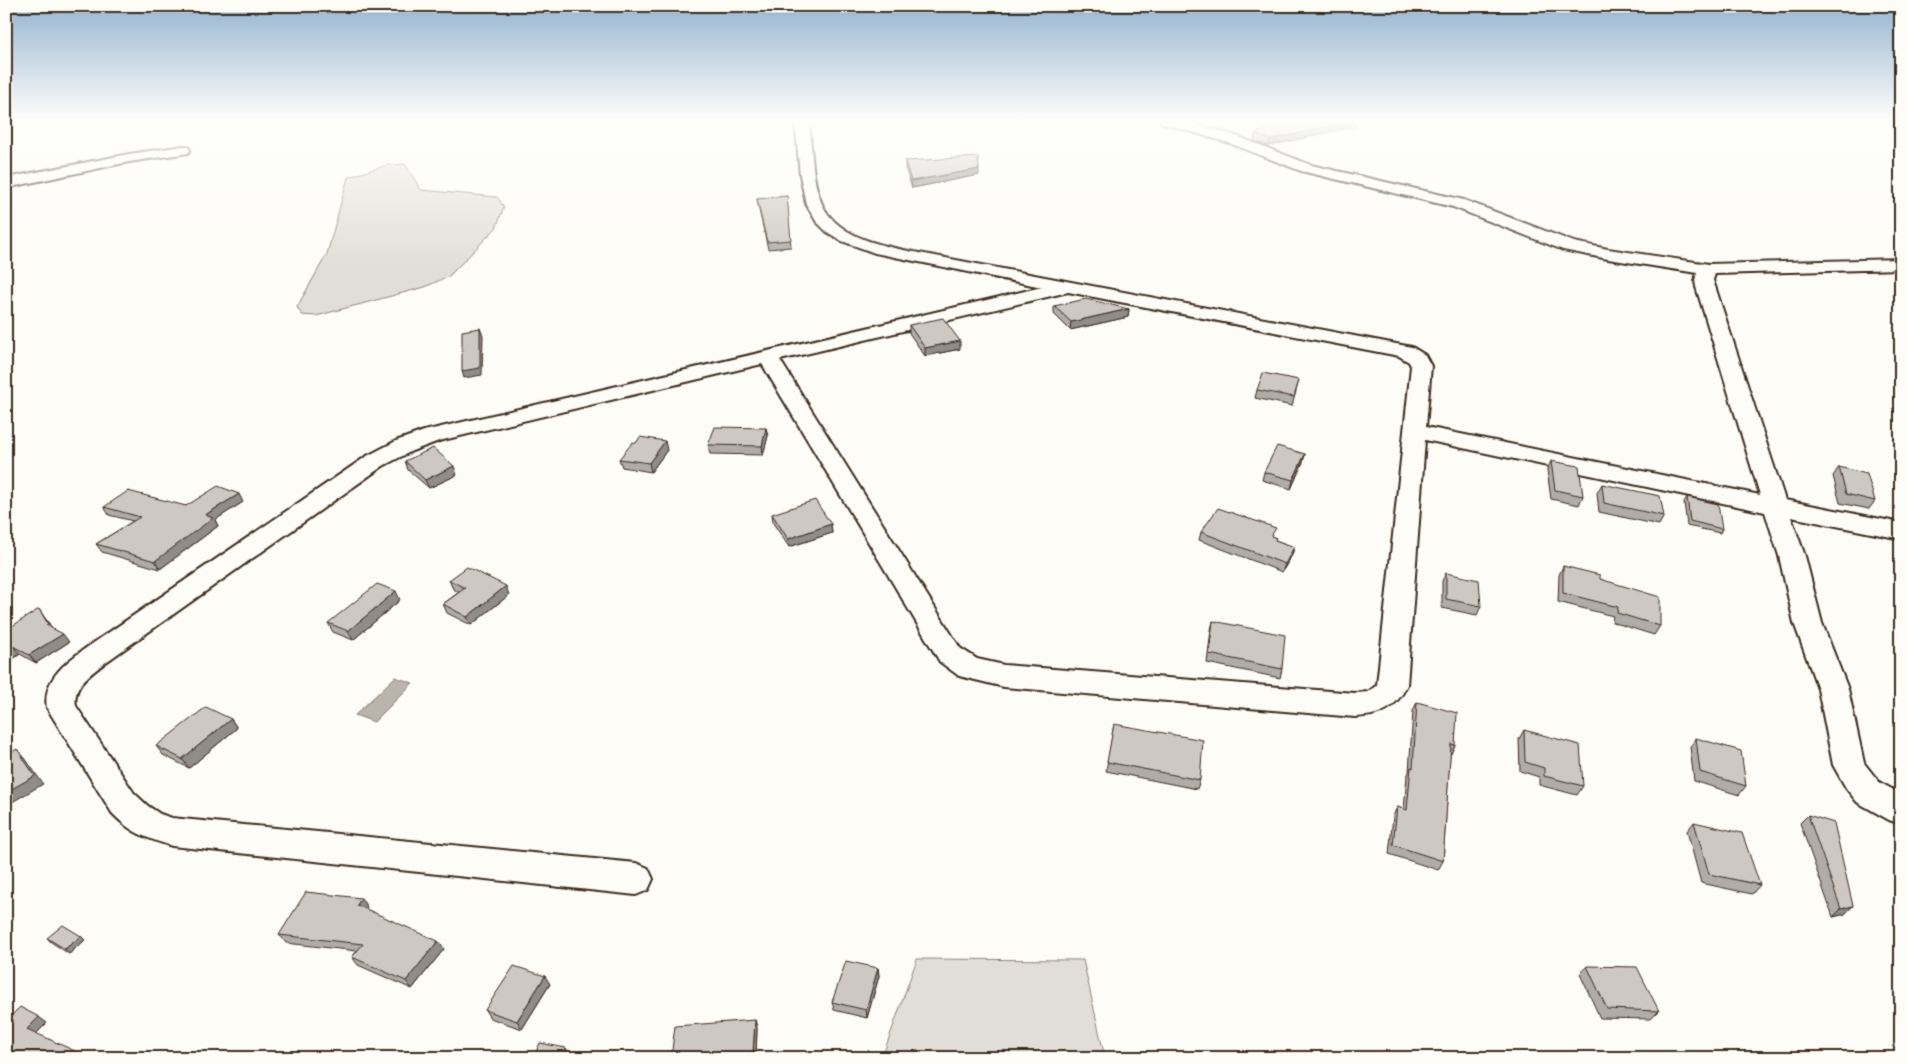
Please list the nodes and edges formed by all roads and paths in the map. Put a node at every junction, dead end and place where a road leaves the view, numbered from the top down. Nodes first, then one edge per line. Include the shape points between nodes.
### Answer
1 (74, 170) edge
2 (809, 170) edge
3 (1313, 170) edge
4 (6, 184) edge
5 (1901, 264) edge
6 (1709, 269) junction
7 (1068, 286) junction
8 (768, 357) junction
9 (1415, 431) junction
10 (1775, 506) junction
11 (1901, 531) edge
12 (1901, 810) edge
13 (636, 879) dead end

1 - 4 street
2 - 7 street via 814,203 834,232 863,244 906,255
3 - 6 street via 1458,203 1569,246
5 - 6 street
6 - 10 street via 1704,278 1705,287
7 - 8 street
7 - 9 street via 1410,353 1421,366
8 - 9 street via 950,655 969,668 1004,676 1355,705 1380,700 1392,684
8 - 13 street via 432,436 395,450 96,655 79,668 61,689 62,708 123,803 136,816 158,828 262,843
9 - 10 street
10 - 11 street
10 - 12 street via 1792,556 1808,623 1833,689 1849,765 1868,792

